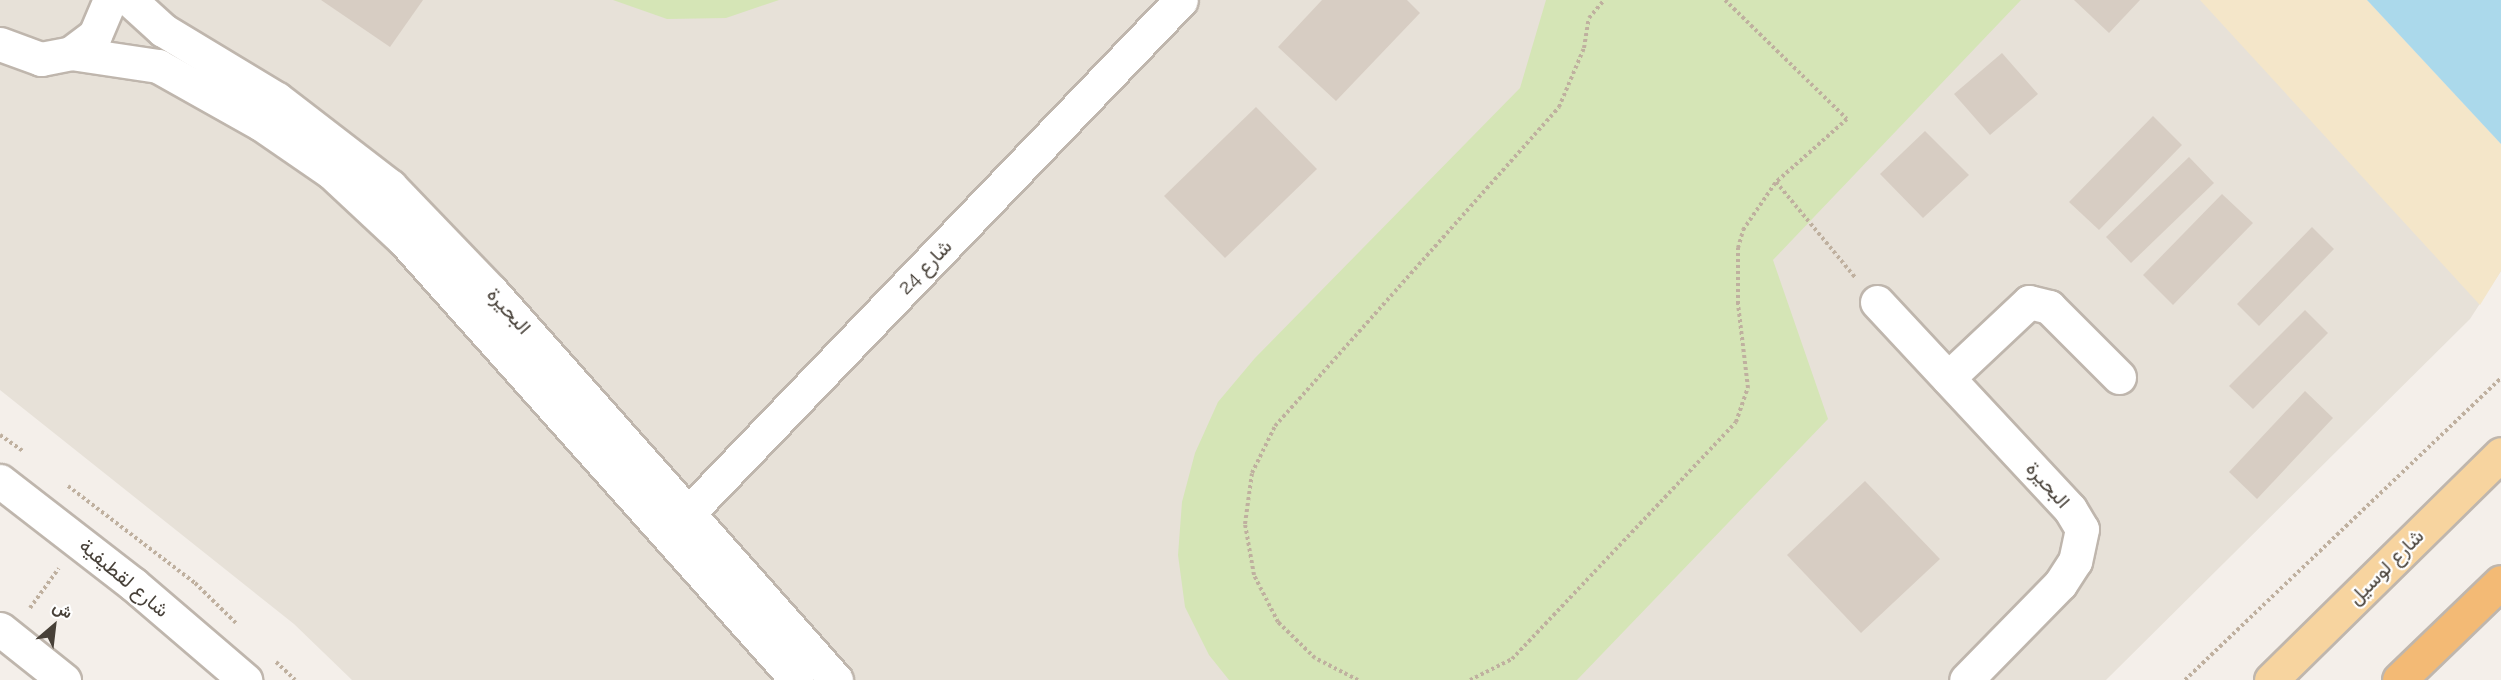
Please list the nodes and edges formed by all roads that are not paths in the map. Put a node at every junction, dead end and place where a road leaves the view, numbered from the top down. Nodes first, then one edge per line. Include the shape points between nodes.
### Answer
1 (110, 0) edge
2 (130, 0) edge
3 (1181, 0) edge
4 (0, 44) edge
5 (71, 53) junction
6 (365, 183) junction
7 (1877, 302) road end
8 (2119, 377) dead end
9 (1948, 378) junction
10 (2500, 455) edge
11 (0, 481) edge
12 (679, 523) junction
13 (2501, 582) edge
14 (5, 632) edge
15 (64, 680) edge
16 (245, 680) edge
17 (797, 680) edge
18 (836, 680) edge
19 (1966, 680) edge
20 (2271, 680) edge
21 (2399, 680) edge

1 - 5 street via 95,35
2 - 6 street, البحيرة via 163,30 277,99
3 - 12 street, شارع 24
4 - 5 street via 41,59
5 - 6 street, البحيرة via 142,60 191,82
6 - 12 street, البحيرة via 491,291
7 - 9 street, البحيرة
8 - 9 street via 2049,307 2029,302
9 - 19 street, البحيرة via 2070,509 2082,529 2075,561 2060,584
10 - 20 main road, شارع لوسيل
11 - 16 street, شارع لقطيفية via 78,540
12 - 17 street, البحيرة
12 - 18 street, البحيرة
13 - 21 highway
14 - 15 street

